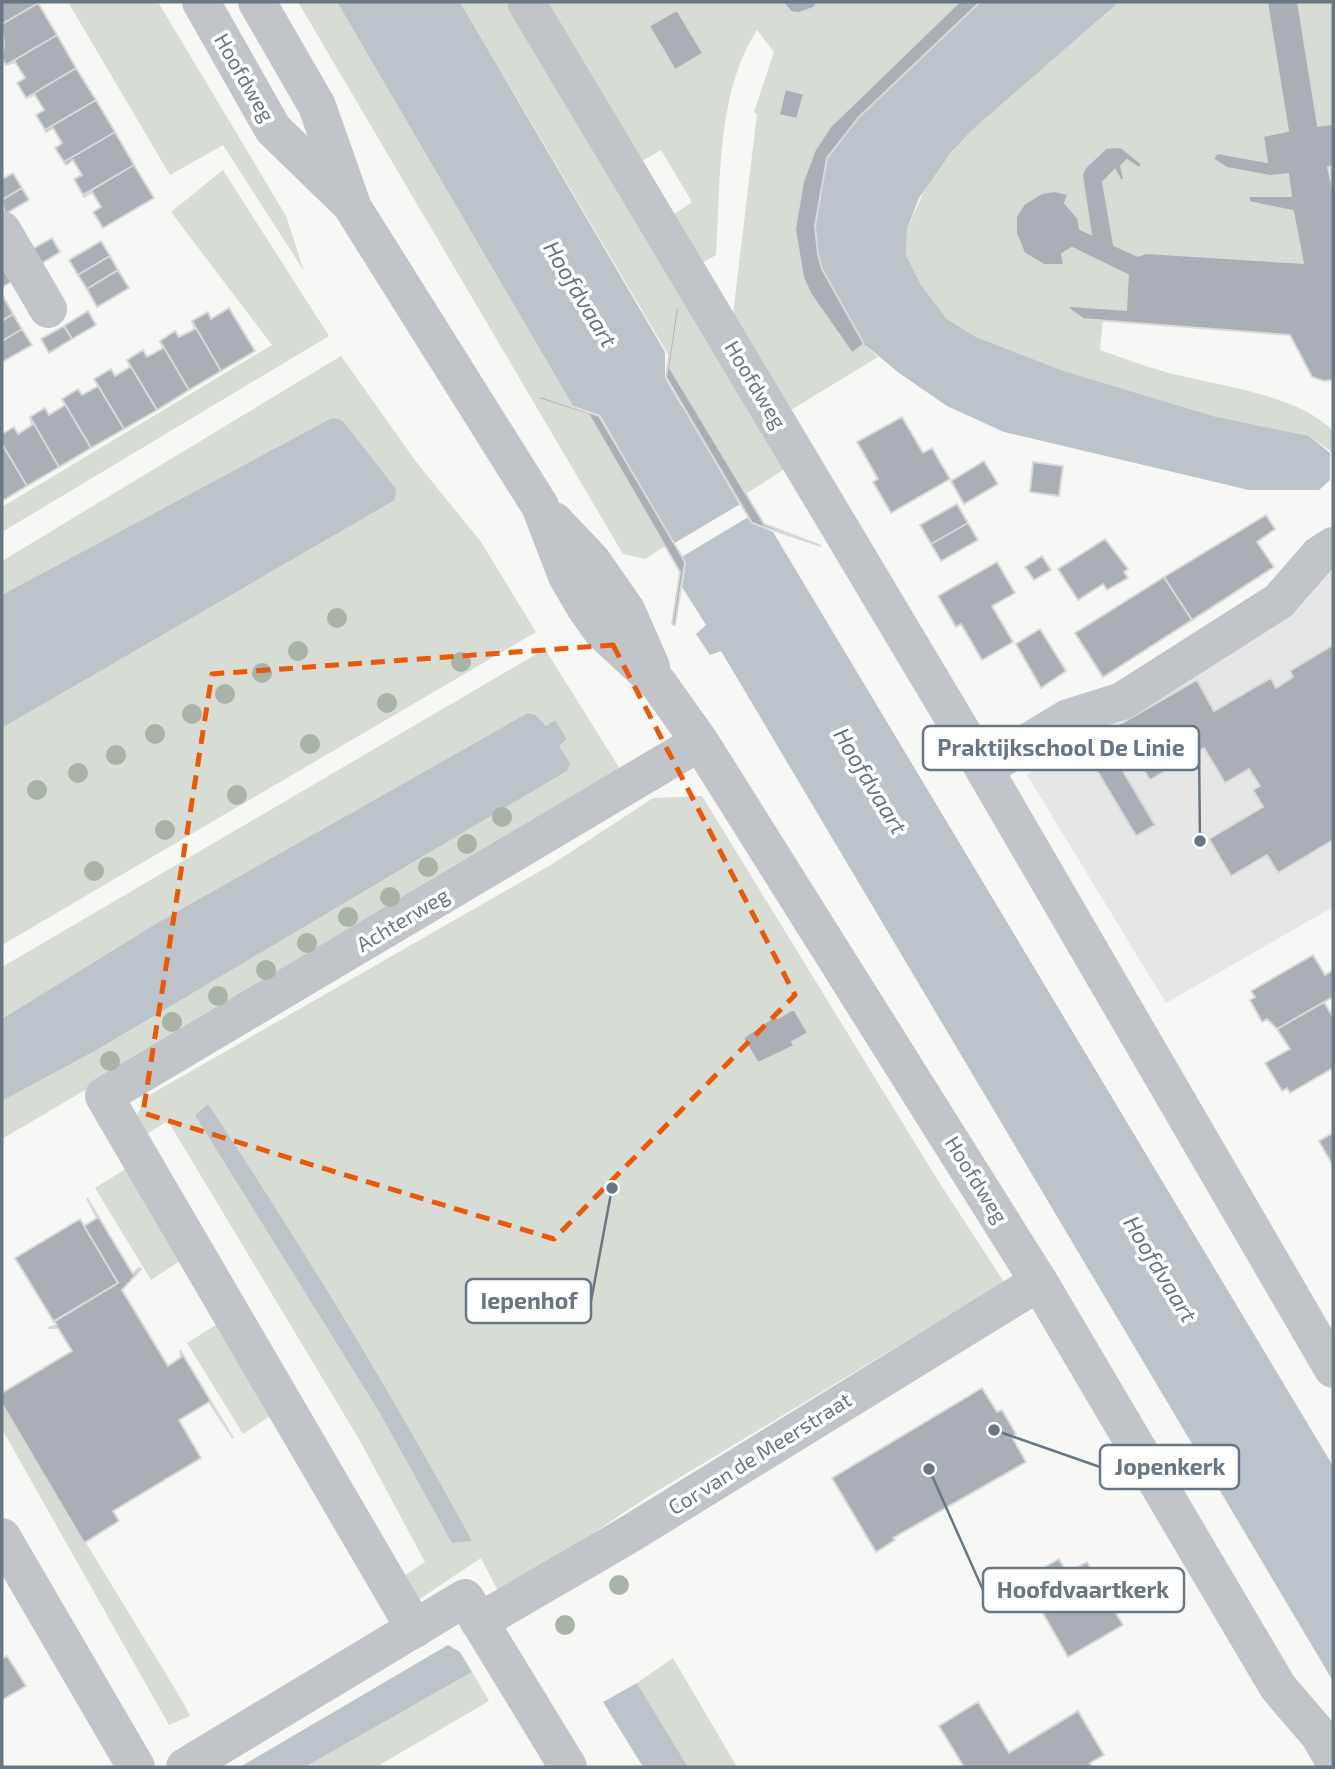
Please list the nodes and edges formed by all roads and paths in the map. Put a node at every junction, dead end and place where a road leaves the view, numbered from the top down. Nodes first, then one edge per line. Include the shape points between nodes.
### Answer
1 (201, 2) edge
2 (257, 2) edge
3 (526, 2) edge
4 (353, 208) junction
5 (2, 230) edge
6 (48, 309) dead end
7 (1333, 546) edge
8 (700, 742) junction
9 (984, 768) junction
10 (1039, 1282) junction
11 (1333, 1369) edge
12 (2, 1537) edge
13 (479, 1622) junction
14 (415, 1629) junction
15 (1278, 1687) junction
16 (1333, 1759) edge
17 (136, 1767) edge
18 (185, 1767) edge
19 (568, 1767) edge
20 (1312, 1767) edge

1 - 4 street, Hoofdweg via 273,129
2 - 4 street, Hoofdweg via 317,106
3 - 9 street, Hoofdweg
4 - 8 street, Hoofdweg via 540,506 585,607 602,631 658,683
5 - 6 street
7 - 9 street via 1319,555 1279,601 1122,701 1068,718
8 - 10 street, Hoofdweg
8 - 14 street, Achterweg via 104,1096
9 - 11 street, Hoofdweg
10 - 13 street, Cor van de Meerstraat
10 - 15 street, Hoofdweg
12 - 17 street
13 - 14 street via 465,1598
13 - 19 street
14 - 18 street
15 - 16 street, Hoofdweg
15 - 20 street, Hoofdweg

